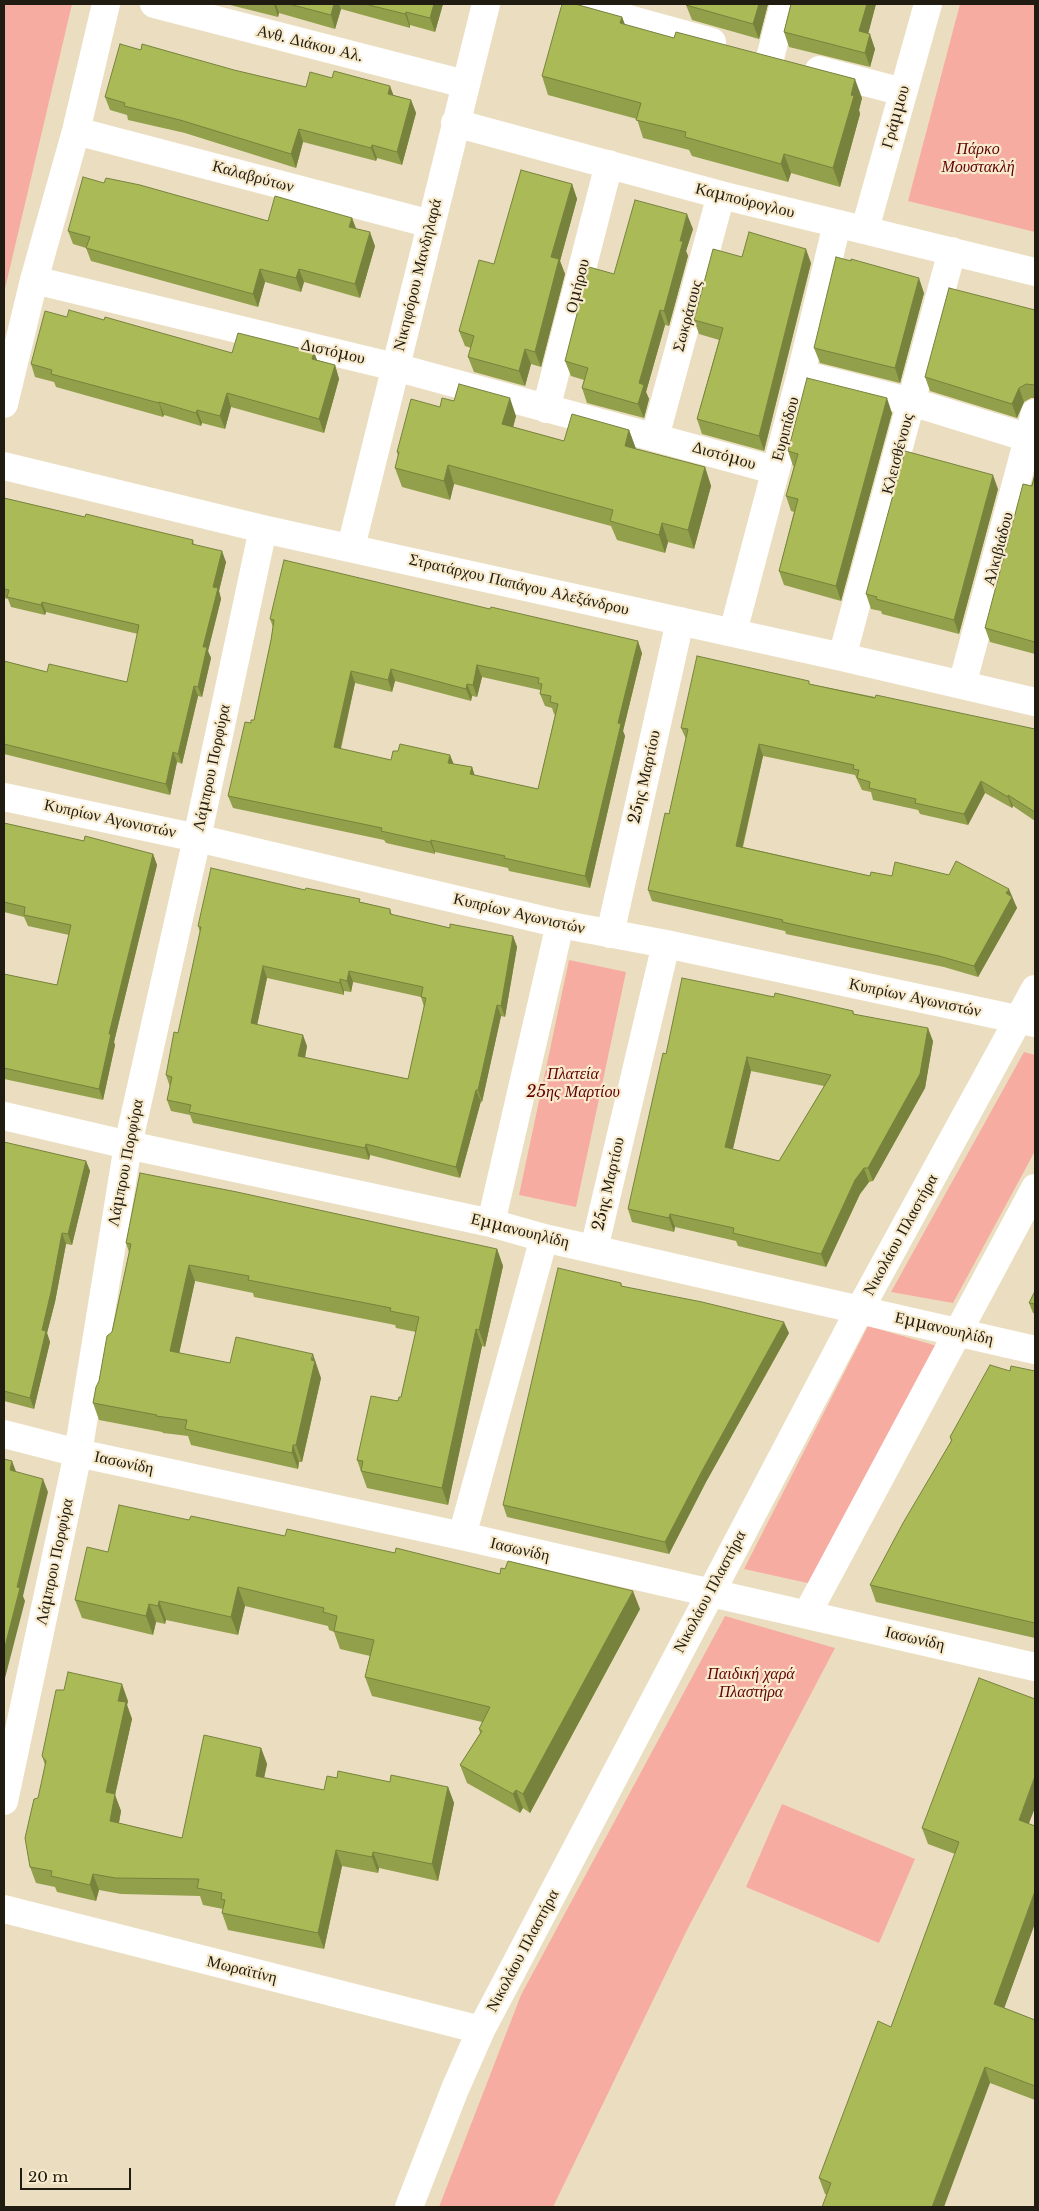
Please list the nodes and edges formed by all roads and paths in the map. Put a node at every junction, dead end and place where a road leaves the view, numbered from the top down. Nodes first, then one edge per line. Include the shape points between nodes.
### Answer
1 (106, 4) edge
2 (154, 4) edge
3 (486, 4) edge
4 (574, 4) edge
5 (784, 4) edge
6 (928, 4) edge
7 (656, 14) edge
8 (770, 58) junction
9 (465, 84) junction
10 (902, 92) junction
11 (455, 123) junction
12 (76, 131) junction
13 (609, 164) junction
14 (721, 195) junction
15 (431, 224) junction
16 (837, 224) junction
17 (864, 230) junction
18 (952, 251) junction
19 (1035, 272) edge
20 (34, 280) junction
21 (395, 367) junction
22 (801, 374) junction
23 (912, 402) junction
24 (4, 404) edge
25 (546, 409) junction
26 (1033, 430) edge
27 (655, 437) junction
28 (4, 466) edge
29 (774, 470) junction
30 (263, 528) junction
31 (351, 547) junction
32 (680, 621) junction
33 (733, 632) junction
34 (842, 657) junction
35 (962, 685) junction
36 (1035, 702) edge
37 (4, 797) edge
38 (197, 838) junction
39 (560, 924) junction
40 (610, 934) junction
41 (666, 944) junction
42 (1035, 989) edge
43 (1027, 1022) edge
44 (4, 1116) edge
45 (128, 1145) junction
46 (1035, 1188) edge
47 (491, 1223) junction
48 (544, 1238) junction
49 (594, 1249) junction
50 (860, 1310) junction
51 (959, 1333) junction
52 (1035, 1350) edge
53 (4, 1434) edge
54 (78, 1453) junction
55 (462, 1536) junction
56 (709, 1594) junction
57 (807, 1614) junction
58 (1035, 1667) edge
59 (4, 1801) edge
60 (4, 1909) edge
61 (481, 2030) junction
62 (409, 2207) edge

1 - 12 street
2 - 9 street, Ανθ. Διάκου Αλ.
3 - 9 street, Νικηφόρου Μανδηλαρά
4 - 7 street
5 - 8 street
6 - 10 street, Γράμμου
7 - 8 street via 738,49
8 - 10 street
9 - 11 street, Νικηφόρου Μανδηλαρά
10 - 17 street, Γράμμου
11 - 13 street, Καμπούρογλου
11 - 15 street, Νικηφόρου Μανδηλαρά
12 - 15 street, Καλαβρύτων
12 - 20 street
13 - 14 street, Καμπούρογλου
13 - 25 street, Ομήρου
14 - 16 street, Καμπούρογλου
14 - 27 street, Σωκράτους
15 - 21 street, Νικηφόρου Μανδηλαρά
16 - 17 street, Καμπούρογλου
16 - 22 street, Ευριπίδου
17 - 18 street, Καμπούρογλου
18 - 19 street, Καμπούρογλου
18 - 23 street, Κλεισθένους
20 - 21 street, Διστόμου
20 - 24 street
21 - 25 street, Διστόμου
21 - 31 street, Νικηφόρου Μανδηλαρά
22 - 23 street
22 - 29 street, Ευριπίδου
23 - 26 street
23 - 34 street, Κλεισθένους
25 - 27 street, Διστόμου
26 - 35 street, Αλκιβιάδου
27 - 29 street, Διστόμου
28 - 30 street, Στρατάρχου Παπάγου Αλεξάνδρου
29 - 33 street, Ευριπίδου
30 - 31 street, Στρατάρχου Παπάγου Αλεξάνδρου
30 - 38 street, Λάμπρου Πορφύρα
31 - 32 street, Στρατάρχου Παπάγου Αλεξάνδρου
32 - 33 street, Στρατάρχου Παπάγου Αλεξάνδρου
32 - 40 street, 25ης Μαρτίου
33 - 34 street, Στρατάρχου Παπάγου Αλεξάνδρου
34 - 35 street, Στρατάρχου Παπάγου Αλεξάνδρου
35 - 36 street, Στρατάρχου Παπάγου Αλεξάνδρου
37 - 38 street, Κυπρίων Αγωνιστών
38 - 39 street, Κυπρίων Αγωνιστών
38 - 45 street, Λάμπρου Πορφύρα
39 - 40 street, Κυπρίων Αγωνιστών
39 - 47 street
40 - 41 street, Κυπρίων Αγωνιστών
41 - 43 street, Κυπρίων Αγωνιστών
41 - 49 street, 25ης Μαρτίου
42 - 43 street, Νικολάου Πλαστήρα
43 - 50 street, Νικολάου Πλαστήρα
44 - 45 street, Εμμανουηλίδη
45 - 47 street, Εμμανουηλίδη
45 - 54 street, Λάμπρου Πορφύρα
46 - 51 street
47 - 48 street, Εμμανουηλίδη
48 - 49 street, Εμμανουηλίδη
48 - 55 street
49 - 50 street, Εμμανουηλίδη
50 - 51 street, Εμμανουηλίδη
50 - 56 street, Νικολάου Πλαστήρα
51 - 52 street, Εμμανουηλίδη
51 - 57 street
53 - 54 street, Ιασωνίδη
54 - 55 street, Ιασωνίδη
54 - 59 street, Λάμπρου Πορφύρα
55 - 56 street, Ιασωνίδη
56 - 57 street, Ιασωνίδη
56 - 61 street, Νικολάου Πλαστήρα
57 - 58 street, Ιασωνίδη
60 - 61 street, Μωραϊτίνη
61 - 62 street, Νικολάου Πλαστήρα

